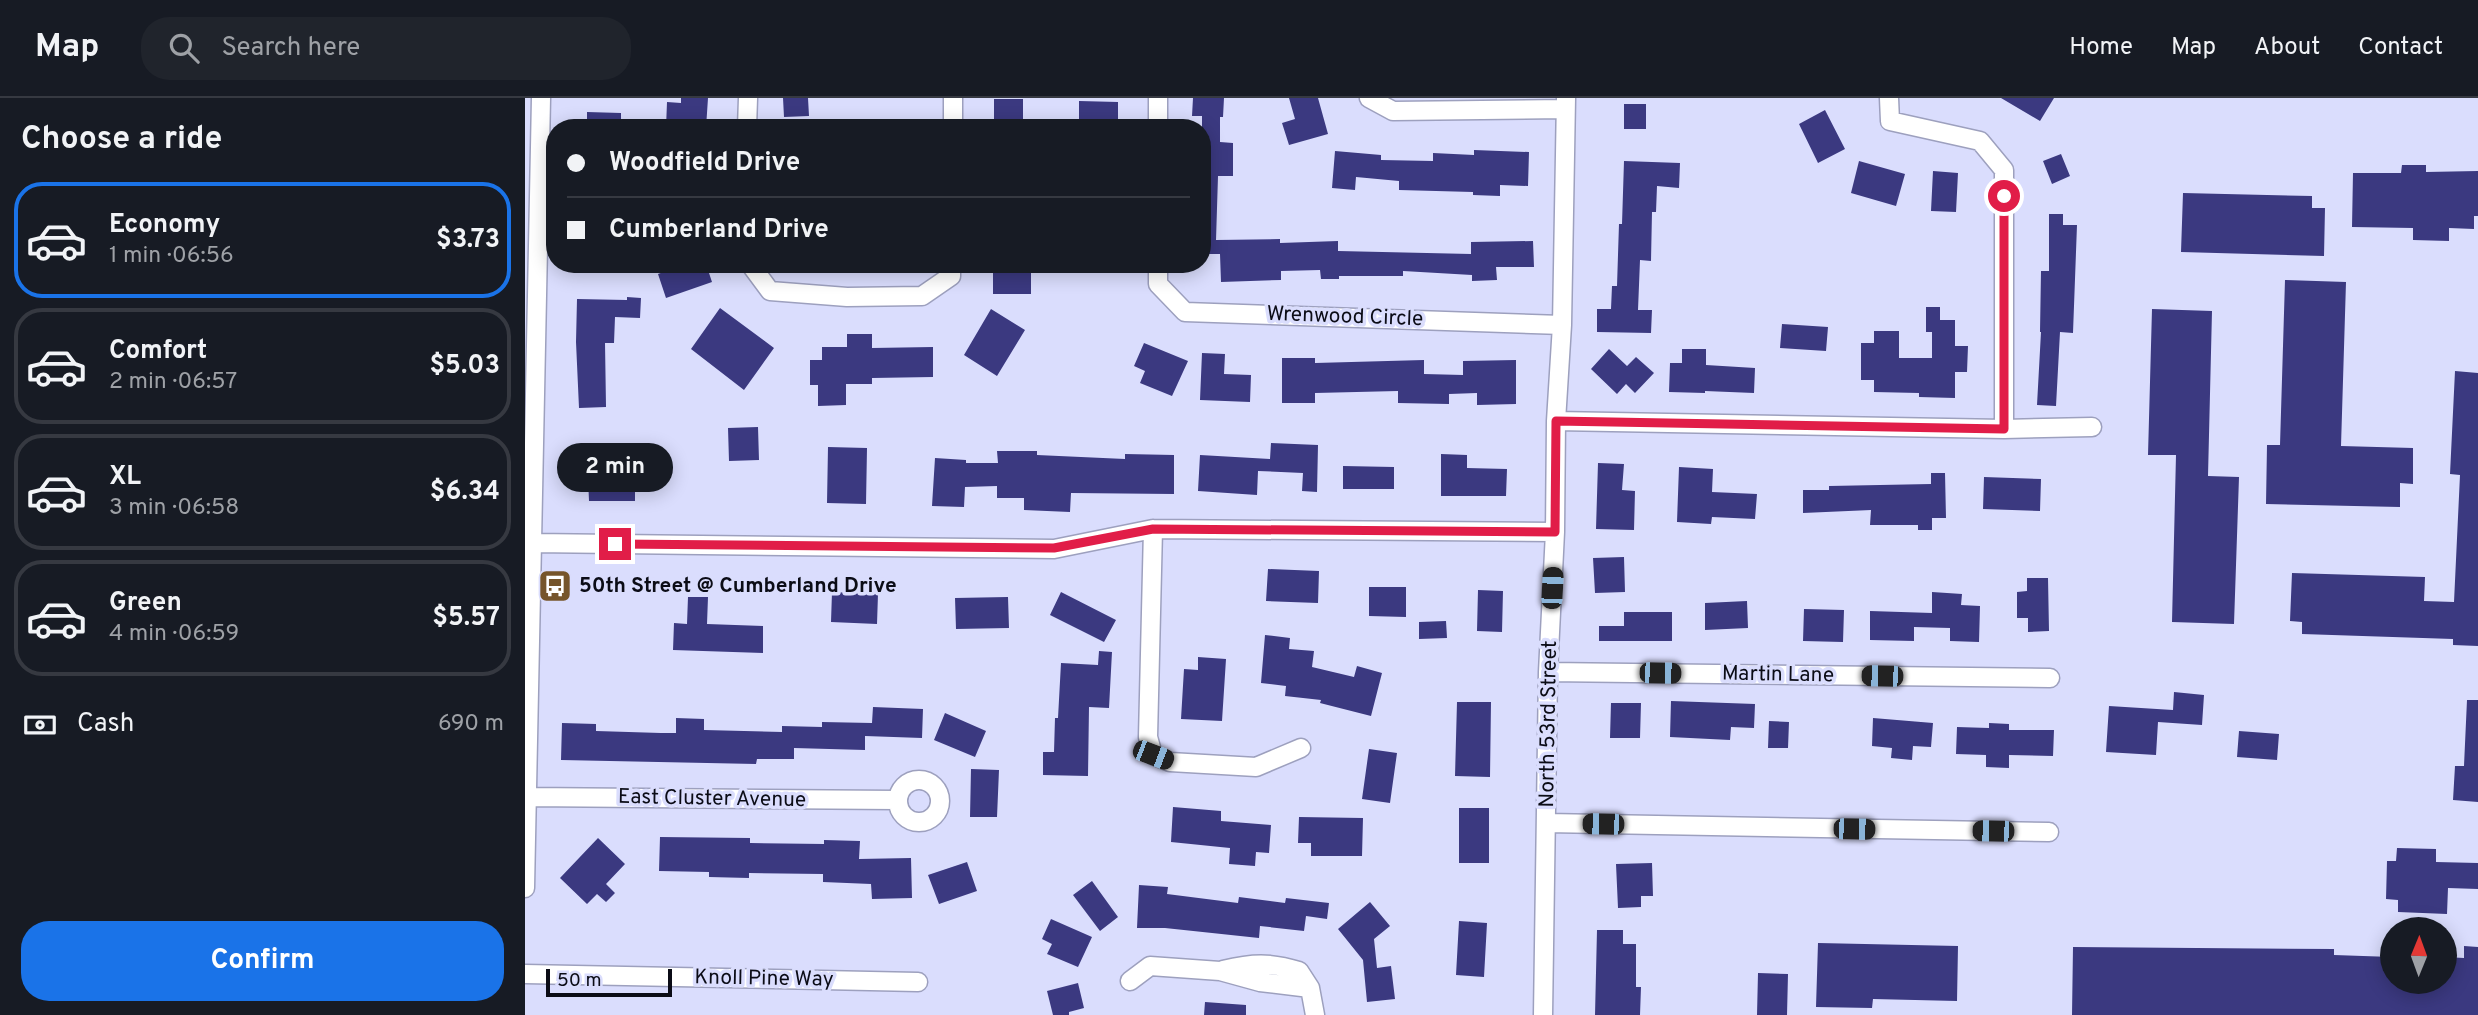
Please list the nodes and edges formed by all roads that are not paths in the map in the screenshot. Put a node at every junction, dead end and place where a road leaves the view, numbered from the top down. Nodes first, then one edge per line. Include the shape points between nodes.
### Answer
1 (541, 98) edge
2 (748, 98) edge
3 (953, 98) edge
4 (1158, 98) edge
5 (1369, 98) edge
6 (1889, 98) edge
7 (1565, 104) edge
8 (747, 119) edge
9 (953, 119) edge
10 (1158, 119) edge
11 (757, 273) edge
12 (951, 273) edge
13 (1158, 273) edge
14 (1562, 325) junction
15 (1556, 421) junction
16 (2092, 427) dead end
17 (2004, 429) junction
18 (1153, 529) junction
19 (1555, 532) junction
20 (533, 543) junction
21 (529, 612) edge
22 (1548, 672) junction
23 (2050, 678) dead end
24 (1301, 748) dead end
25 (527, 797) junction
26 (897, 800) dead end
27 (1547, 822) junction
28 (2049, 832) dead end
29 (525, 888) edge
30 (525, 974) edge
31 (1130, 981) dead end
32 (918, 982) dead end
33 (1315, 1015) edge
34 (1543, 1015) edge

1 - 20 street
2 - 8 street
3 - 9 street
4 - 10 street
5 - 7 street via 1392,111
6 - 17 street via 1890,121 1980,141 2004,170
7 - 14 street, North 53rd Street
11 - 12 street via 770,291 847,297 922,296
13 - 14 street, Wrenwood Circle via 1158,284 1185,312
14 - 15 street, North 53rd Street
15 - 17 street
15 - 19 street, North 53rd Street
16 - 17 street
18 - 19 street
18 - 20 street via 1054,548
18 - 24 street via 1148,737 1153,755 1170,762 1256,767
19 - 22 street, North 53rd Street
20 - 21 street
21 - 25 street
22 - 23 street, Martin Lane
22 - 27 street, North 53rd Street
25 - 26 street, East Cluster Avenue
25 - 29 street
27 - 28 street
27 - 34 street, North 53rd Street
30 - 32 street, Knoll Pine Way
31 - 33 street via 1150,966 1220,971 1277,964 1299,971 1310,988

